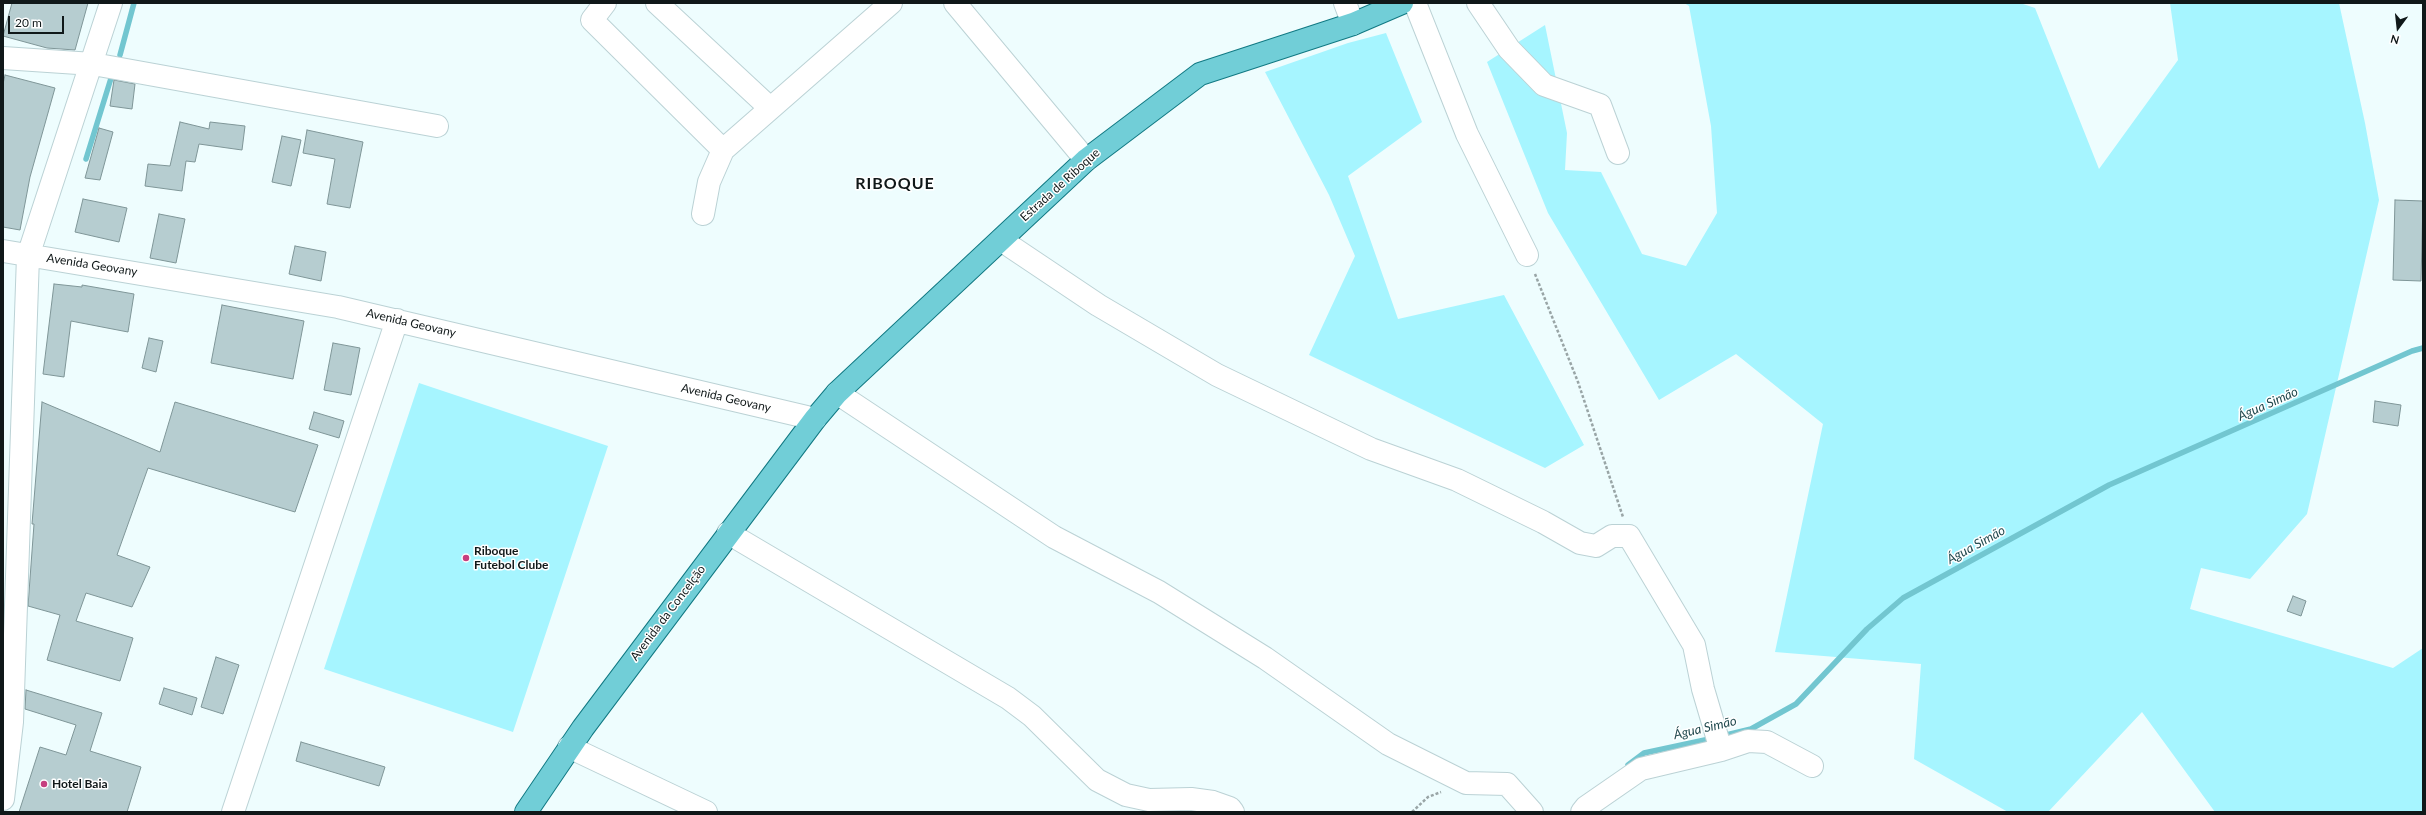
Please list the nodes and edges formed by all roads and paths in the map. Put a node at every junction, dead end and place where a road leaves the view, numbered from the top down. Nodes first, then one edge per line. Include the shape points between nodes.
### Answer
1 (111, 3) edge
2 (605, 3) edge
3 (658, 3) edge
4 (891, 3) edge
5 (955, 3) edge
6 (1345, 3) edge
7 (1402, 3) edge
8 (1415, 3) edge
9 (1478, 3) edge
10 (1353, 24) junction
11 (3, 58) edge
12 (93, 64) junction
13 (770, 108) junction
14 (437, 126) dead end
15 (722, 150) junction
16 (1618, 153) dead end
17 (1086, 160) junction
18 (703, 214) dead end
19 (1000, 240) junction
20 (3, 251) edge
21 (1527, 255) joint
22 (28, 256) junction
23 (397, 320) junction
24 (837, 393) junction
25 (815, 419) junction
26 (728, 533) junction
27 (1629, 536) junction
28 (7, 718) edge
29 (569, 747) junction
30 (1721, 750) junction
31 (1812, 766) dead end
32 (1466, 783) junction
33 (3, 799) edge
34 (233, 812) edge
35 (526, 812) edge
36 (706, 812) edge
37 (1232, 812) edge
38 (1412, 812) edge
39 (1532, 812) edge
40 (1582, 812) edge

1 - 12 street
2 - 15 street via 592,20
3 - 13 street
4 - 13 street
5 - 17 street
6 - 10 street
7 - 10 main road, Estrada de Riboque
8 - 21 street via 1467,134
9 - 16 street via 1509,49 1544,85 1600,105
10 - 17 main road, Estrada de Riboque via 1200,74
11 - 12 street
12 - 14 street
12 - 22 street
13 - 15 street
15 - 18 street via 709,182
17 - 19 main road, Estrada de Riboque
19 - 24 main road, Estrada de Riboque
19 - 27 street via 1098,305 1217,375 1371,449 1457,480 1580,543 1596,546 1612,536
20 - 22 street, Avenida Geovany
21 - 27 path via 1578,382
22 - 23 street, Avenida Geovany via 96,265
22 - 28 street
23 - 25 street, Avenida Geovany
23 - 34 street
24 - 25 main road, Estrada de Riboque
24 - 32 street via 1054,537 1159,592 1265,658 1388,744
25 - 26 main road, Avenida da Concelção
26 - 29 main road, Avenida da Concelção
26 - 37 street via 1008,698 1032,716 1097,780 1126,795 1149,800 1191,799 1213,802 1230,808
27 - 30 street via 1694,646 1703,689
28 - 33 street
29 - 35 main road, Avenida da Concelção
29 - 36 street
30 - 31 street via 1748,741 1767,742
30 - 40 street via 1640,769
32 - 38 path via 1428,797
32 - 39 street via 1507,784

